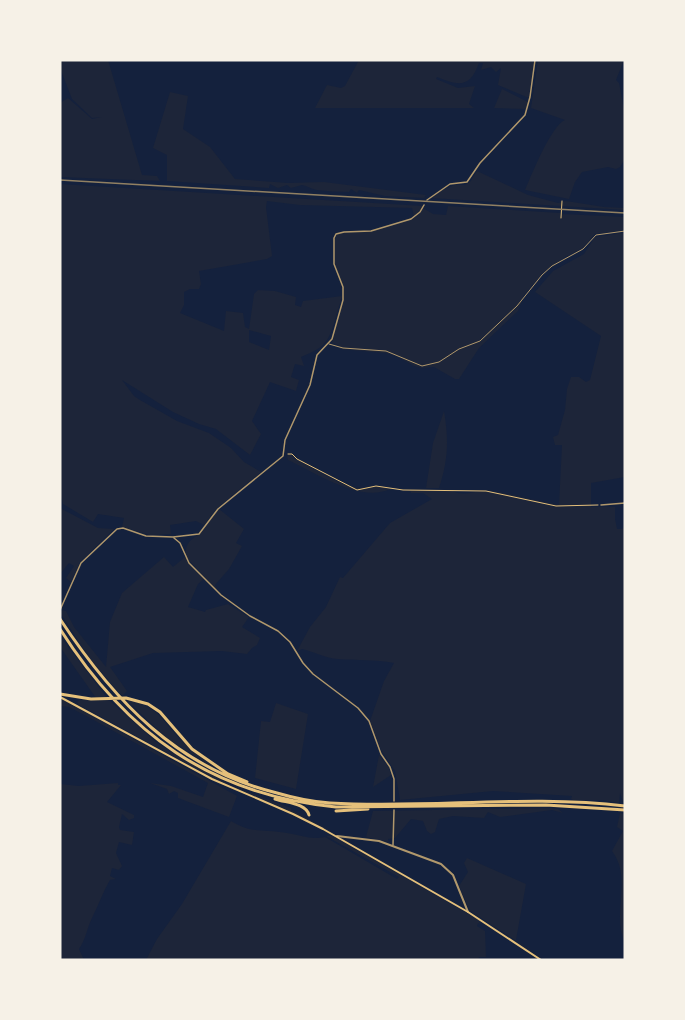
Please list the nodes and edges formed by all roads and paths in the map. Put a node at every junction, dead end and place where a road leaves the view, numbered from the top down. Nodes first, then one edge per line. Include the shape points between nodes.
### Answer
1 (535, 60) edge
2 (427, 200) dead end
3 (562, 201) dead end
4 (424, 205) dead end
5 (561, 218) dead end
6 (625, 231) edge
7 (328, 344) junction
8 (283, 456) junction
9 (625, 503) edge
10 (601, 505) joint
11 (173, 537) junction
12 (181, 537) junction
13 (180, 543) junction
14 (60, 610) edge
15 (60, 619) edge
16 (60, 629) edge
17 (60, 695) edge
18 (80, 698) junction
19 (73, 704) junction
20 (212, 772) junction
21 (258, 788) junction
22 (262, 794) junction
23 (394, 801) dead end
24 (390, 806) junction
25 (382, 808) junction
26 (625, 808) edge
27 (394, 810) dead end
28 (336, 812) dead end
29 (309, 815) dead end
30 (333, 835) junction
31 (393, 845) junction
32 (468, 912) junction
33 (542, 960) edge

1 - 2 street via 522,119 467,182 450,184
3 - 5 path
4 - 7 street via 411,219 371,231 336,234 334,264 343,287 343,300
6 - 7 lane via 596,234 583,249 542,275 517,306 480,341 433,364 422,366 386,351
7 - 8 street via 317,355
8 - 10 path via 292,454 357,490 376,486 486,491 556,506
8 - 12 street via 218,509 202,531
9 - 10 street
11 - 12 street
11 - 13 street
11 - 14 street via 115,530 81,563
12 - 13 street
13 - 23 street via 189,563 221,595 278,631 308,669 369,721 394,779
15 - 20 highway via 114,692 163,739
16 - 20 highway via 89,671 132,719 158,740
17 - 18 highway
17 - 19 main road
18 - 19 highway
18 - 21 highway via 126,698 148,704 198,754
19 - 30 main road via 212,779
20 - 21 highway
20 - 22 highway
21 - 24 highway via 312,801
22 - 25 highway via 321,806
22 - 29 highway via 304,807
24 - 25 highway
24 - 26 highway
25 - 28 highway
27 - 31 street
30 - 31 street
30 - 32 main road
31 - 32 street via 448,868
32 - 33 main road

